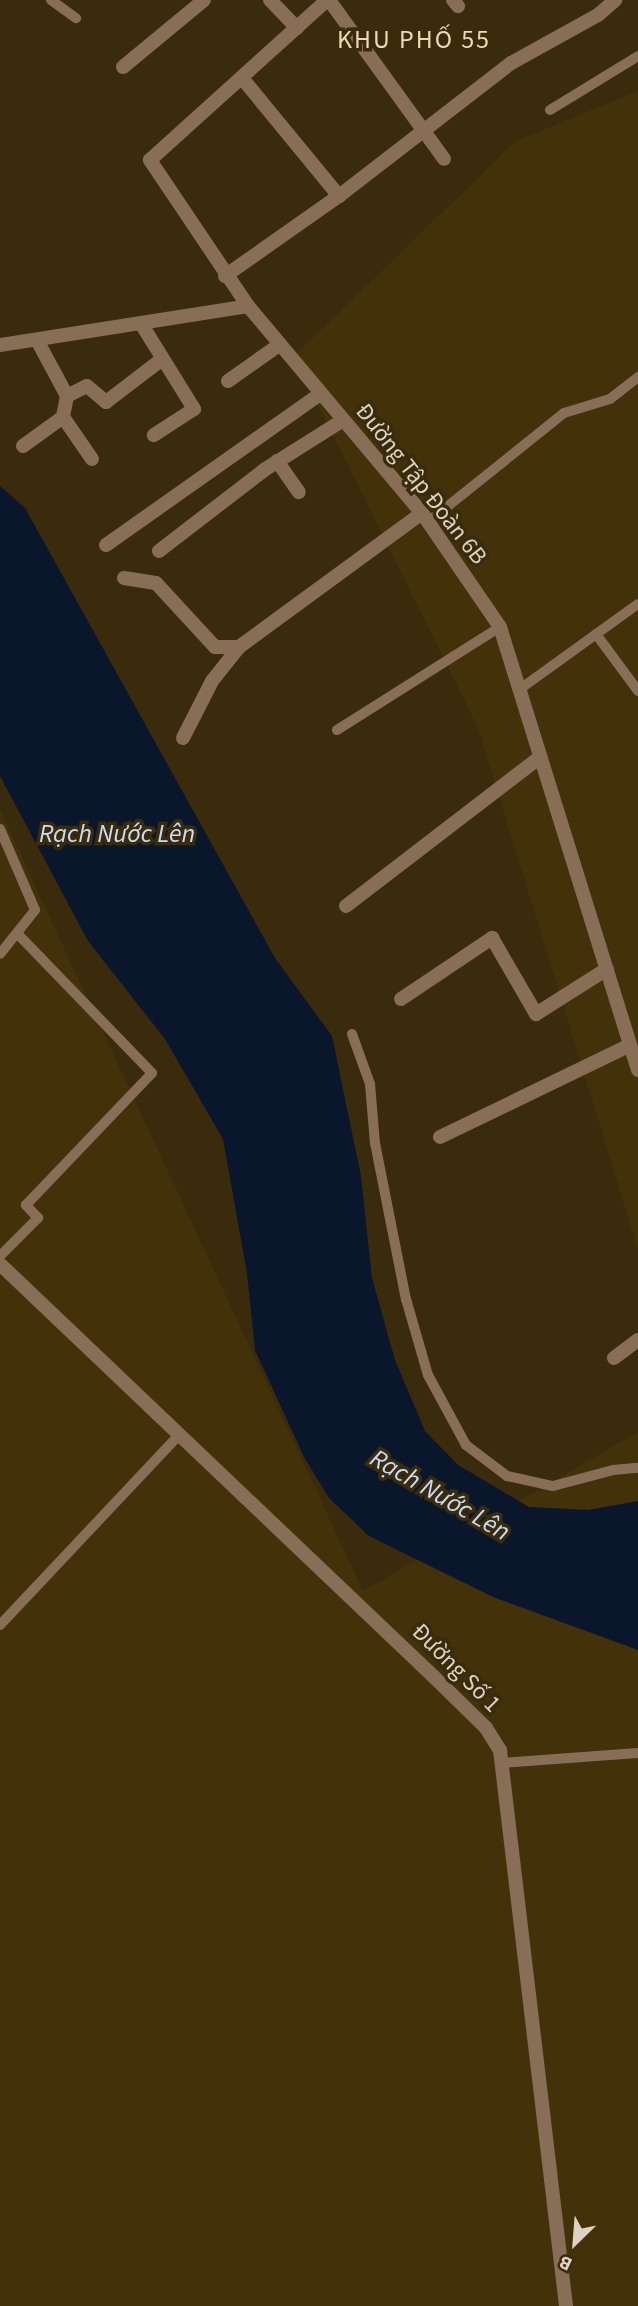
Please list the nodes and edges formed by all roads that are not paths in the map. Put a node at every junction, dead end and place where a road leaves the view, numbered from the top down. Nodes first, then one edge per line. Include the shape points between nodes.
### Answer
1 (51, 0) edge
2 (204, 0) edge
3 (270, 0) edge
4 (328, 0) edge
5 (615, 0) edge
6 (76, 18) dead end
7 (297, 28) junction
8 (638, 56) edge
9 (123, 67) dead end
10 (242, 78) junction
11 (550, 110) dead end
12 (425, 128) junction
13 (444, 159) dead end
14 (339, 196) junction
15 (225, 276) junction
16 (248, 306) junction
17 (142, 325) junction
18 (37, 340) junction
19 (0, 345) edge
20 (279, 345) junction
21 (161, 360) junction
22 (638, 377) edge
23 (228, 382) dead end
24 (320, 394) junction
25 (66, 396) junction
26 (63, 417) junction
27 (342, 420) junction
28 (154, 435) dead end
29 (23, 446) dead end
30 (92, 459) dead end
31 (277, 461) junction
32 (299, 492) dead end
33 (425, 518) junction
34 (106, 545) dead end
35 (159, 551) dead end
36 (124, 578) dead end
37 (638, 604) edge
38 (500, 626) junction
39 (596, 635) junction
40 (239, 647) junction
41 (520, 689) junction
42 (638, 691) edge
43 (337, 730) dead end
44 (183, 738) dead end
45 (540, 757) junction
46 (0, 829) edge
47 (346, 906) dead end
48 (17, 933) junction
49 (0, 954) edge
50 (607, 969) junction
51 (401, 999) dead end
52 (352, 1034) dead end
53 (630, 1045) junction
54 (638, 1070) edge
55 (440, 1137) dead end
56 (0, 1256) edge
57 (0, 1264) edge
58 (638, 1340) edge
59 (614, 1358) dead end
60 (179, 1434) junction
61 (638, 1468) edge
62 (0, 1625) edge
63 (638, 1753) edge
64 (502, 1763) junction
65 (566, 2306) edge

1 - 6 lane
2 - 9 street
3 - 7 street
4 - 7 street
4 - 12 street
5 - 12 street via 598,15 511,63
7 - 10 street
8 - 11 lane
10 - 14 street
10 - 15 street, Đường Tập Đoàn 6B via 150,160
12 - 13 street
12 - 14 street
14 - 15 street
15 - 16 street, Đường Tập Đoàn 6B
16 - 17 street
16 - 20 street, Đường Tập Đoàn 6B
17 - 18 street
17 - 21 street
18 - 19 street
18 - 25 street
20 - 23 street
20 - 24 street, Đường Tập Đoàn 6B
21 - 25 street via 106,402 87,386
21 - 28 street via 194,409
22 - 33 lane via 610,399 564,413
24 - 27 street, Đường Tập Đoàn 6B
24 - 34 street
25 - 26 street
26 - 29 street
26 - 30 street
27 - 31 street
27 - 33 street, Đường Tập Đoàn 6B
31 - 32 street
31 - 35 street
33 - 38 street, Đường Tập Đoàn 6B
33 - 40 street
36 - 40 street via 156,583 215,648
37 - 39 lane
38 - 41 street, Đường Tập Đoàn 6B
38 - 43 lane
39 - 41 lane
39 - 42 lane
40 - 44 street via 212,681
41 - 45 street, Đường Tập Đoàn 6B
45 - 47 street
45 - 50 street, Đường Tập Đoàn 6B
46 - 48 lane via 36,910
48 - 49 lane
48 - 56 lane via 152,1073 26,1205 38,1218
50 - 51 street via 536,1014 492,938
50 - 53 street, Đường Tập Đoàn 6B
52 - 61 lane via 370,1084 375,1143 406,1299 428,1375 466,1445 507,1476 553,1486
53 - 54 street, Đường Tập Đoàn 6B
53 - 55 street
57 - 60 street, Đường Số 1
58 - 59 street
60 - 62 lane
60 - 64 street, Đường Số 1 via 486,1728
63 - 64 lane
64 - 65 street, Đường Số 1

